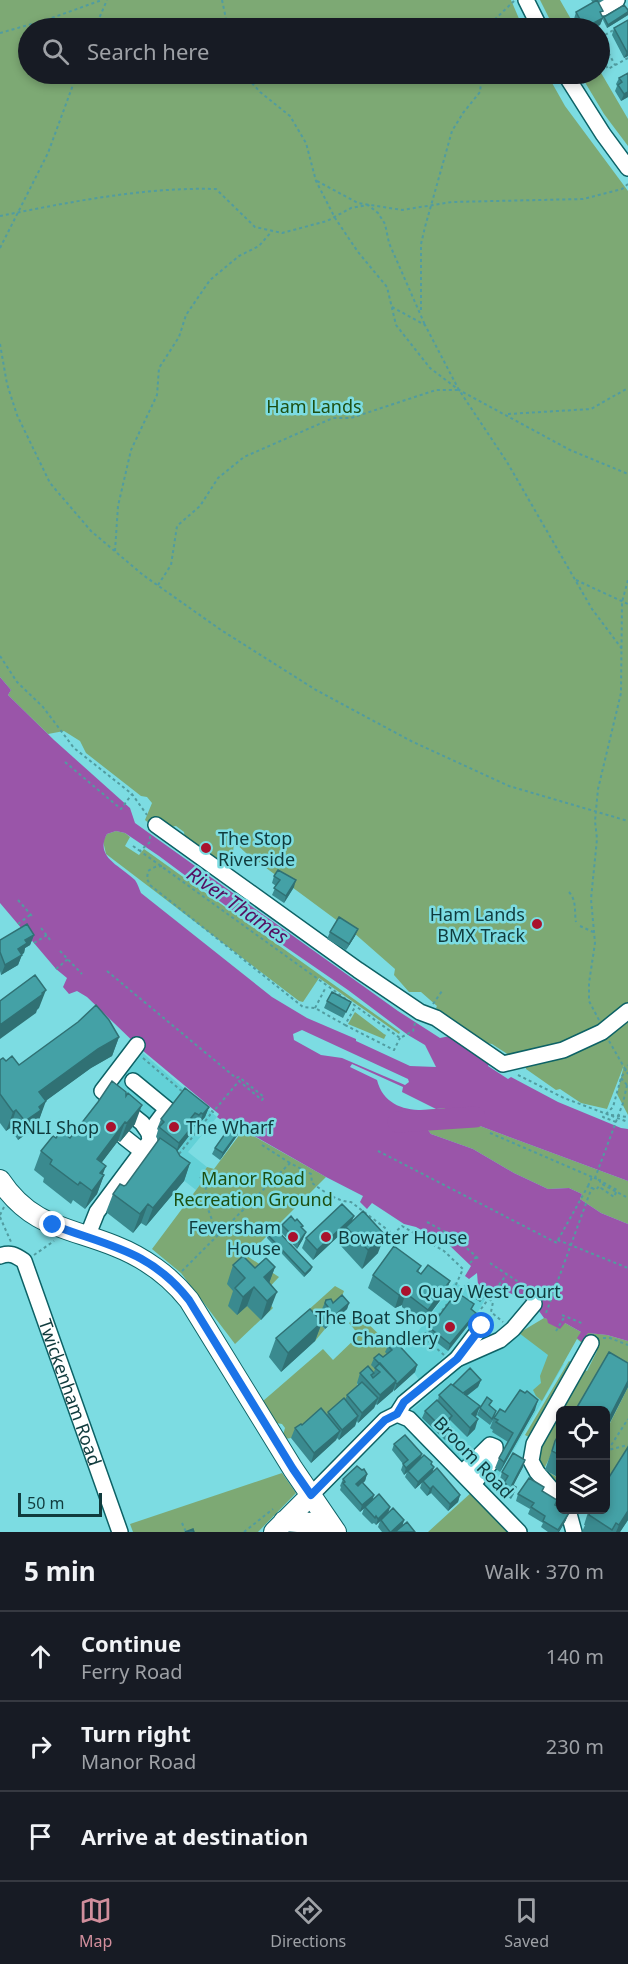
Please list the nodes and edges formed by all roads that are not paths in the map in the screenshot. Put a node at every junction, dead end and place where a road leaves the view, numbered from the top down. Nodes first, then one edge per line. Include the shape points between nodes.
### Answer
1 (526, 0) edge
2 (617, 0) edge
3 (623, 0) edge
4 (603, 8) edge
5 (628, 8) edge
6 (535, 18) edge
7 (571, 84) edge
8 (628, 168) edge
9 (153, 830) road end
10 (628, 1011) edge
11 (137, 1045) dead end
12 (133, 1082) dead end
13 (148, 1133) junction
14 (124, 1137) edge
15 (143, 1152) junction
16 (0, 1180) edge
17 (78, 1234) junction
18 (0, 1256) edge
19 (540, 1308) road end
20 (482, 1326) dead end
21 (595, 1340) road end
22 (457, 1362) junction
23 (397, 1414) junction
24 (556, 1493) edge
25 (311, 1495) junction
26 (569, 1514) edge
27 (278, 1520) edge
28 (335, 1530) edge
29 (120, 1532) edge
30 (519, 1532) edge
31 (574, 1532) edge

1 - 6 street
2 - 4 street
3 - 5 street
7 - 8 street
9 - 10 street via 503,1064 563,1050 602,1032
11 - 13 street via 102,1091 142,1123
12 - 13 street via 167,1108
13 - 15 street via 150,1141
14 - 15 street
15 - 17 street
16 - 17 main road via 21,1204 46,1222
17 - 25 main road via 133,1254 172,1281 189,1300
18 - 29 street, Twickenham Road via 7,1253 20,1258
19 - 22 street via 500,1340
20 - 22 street
21 - 24 street via 534,1444 531,1461
22 - 23 street via 404,1402
23 - 25 street via 385,1420
23 - 30 street, Broom Road via 409,1419
25 - 27 main road
25 - 28 main road
26 - 31 street
27 - 28 main road

